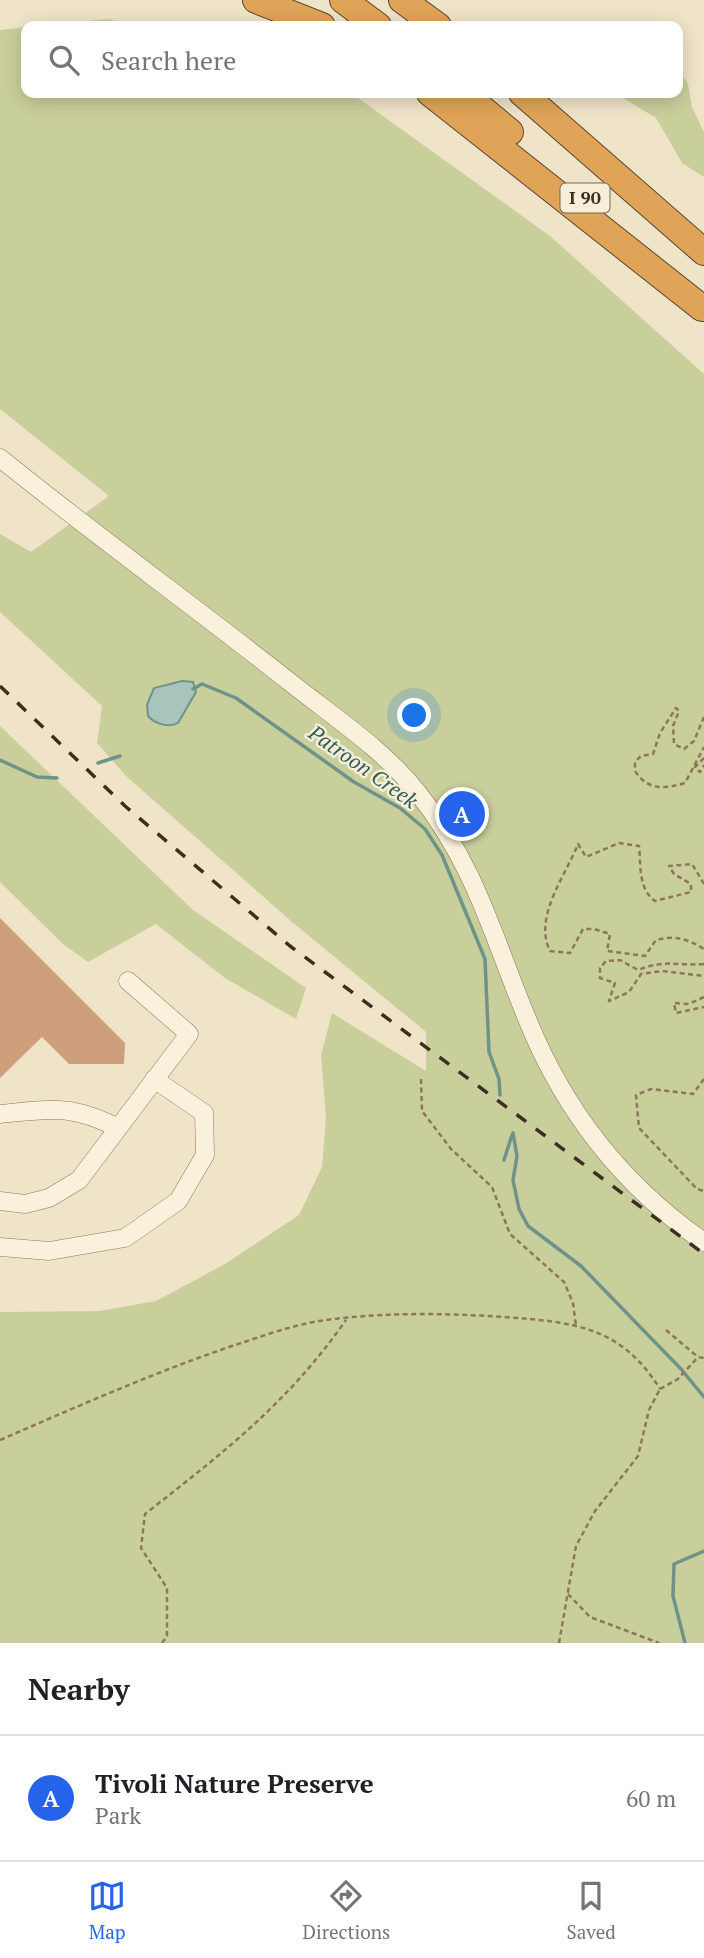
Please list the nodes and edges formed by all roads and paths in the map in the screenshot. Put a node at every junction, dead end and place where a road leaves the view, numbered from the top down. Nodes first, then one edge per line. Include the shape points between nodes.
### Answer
1 (256, 0) edge
2 (343, 0) edge
3 (402, 0) edge
4 (309, 21) edge
5 (371, 21) edge
6 (431, 21) edge
7 (436, 98) edge
8 (469, 98) edge
9 (528, 98) edge
10 (704, 252) edge
11 (703, 309) edge
12 (0, 458) edge
13 (704, 717) edge
14 (704, 747) edge
15 (704, 758) edge
16 (704, 765) edge
17 (704, 884) edge
18 (704, 949) edge
19 (704, 964) edge
20 (704, 976) edge
21 (128, 981) dead end
22 (704, 997) edge
23 (704, 1007) edge
24 (155, 1079) junction
25 (421, 1079) dead end
26 (704, 1079) edge
27 (0, 1114) edge
28 (118, 1128) junction
29 (704, 1191) edge
30 (0, 1201) edge
31 (704, 1242) edge
32 (0, 1247) edge
33 (346, 1319) junction
34 (576, 1326) junction
35 (666, 1330) dead end
36 (698, 1357) junction
37 (704, 1358) edge
38 (660, 1389) junction
39 (0, 1440) edge
40 (568, 1594) junction
41 (162, 1643) edge
42 (559, 1643) edge
43 (659, 1643) edge

1 - 4 highway
2 - 5 highway
3 - 6 highway
7 - 11 highway
8 - 11 highway, I 90
9 - 10 highway, I 90
12 - 31 lane via 402,773 470,871 528,1021 574,1109 615,1166
13 - 14 path via 694,741 684,750 674,744 676,708 653,754 641,756 635,771 649,786 685,783
15 - 16 path via 695,767 700,772
17 - 18 path via 692,863 676,863 669,866 691,884 691,892 655,901 646,895 639,846 619,844 586,858 578,844 549,909 545,940 550,951 570,953 583,929 594,929 610,934 607,951 619,954 645,956 656,940 670,936
19 - 20 path via 678,966 663,961 638,970 620,960 606,961 600,978 615,983 609,1001 629,992 641,974 662,971
21 - 24 lane via 188,1034
22 - 23 path via 688,1004 674,1003 676,1013
24 - 28 lane
24 - 32 lane via 204,1113 205,1156 178,1202 125,1238 49,1251
25 - 34 path via 422,1111 451,1149 492,1188 510,1234 564,1282
26 - 29 path via 694,1094 651,1089 636,1095 639,1128
27 - 28 lane via 61,1108 89,1114
28 - 30 lane via 79,1180 66,1189 25,1204
33 - 34 path via 430,1313
33 - 39 path via 310,1323 212,1353
33 - 41 path via 308,1372 268,1415 145,1514 141,1548 167,1588 167,1636
34 - 38 path via 625,1346
35 - 36 path
36 - 37 path
36 - 38 path via 678,1379
38 - 40 path via 649,1410 638,1456 582,1532
40 - 42 path
40 - 43 path via 590,1617

